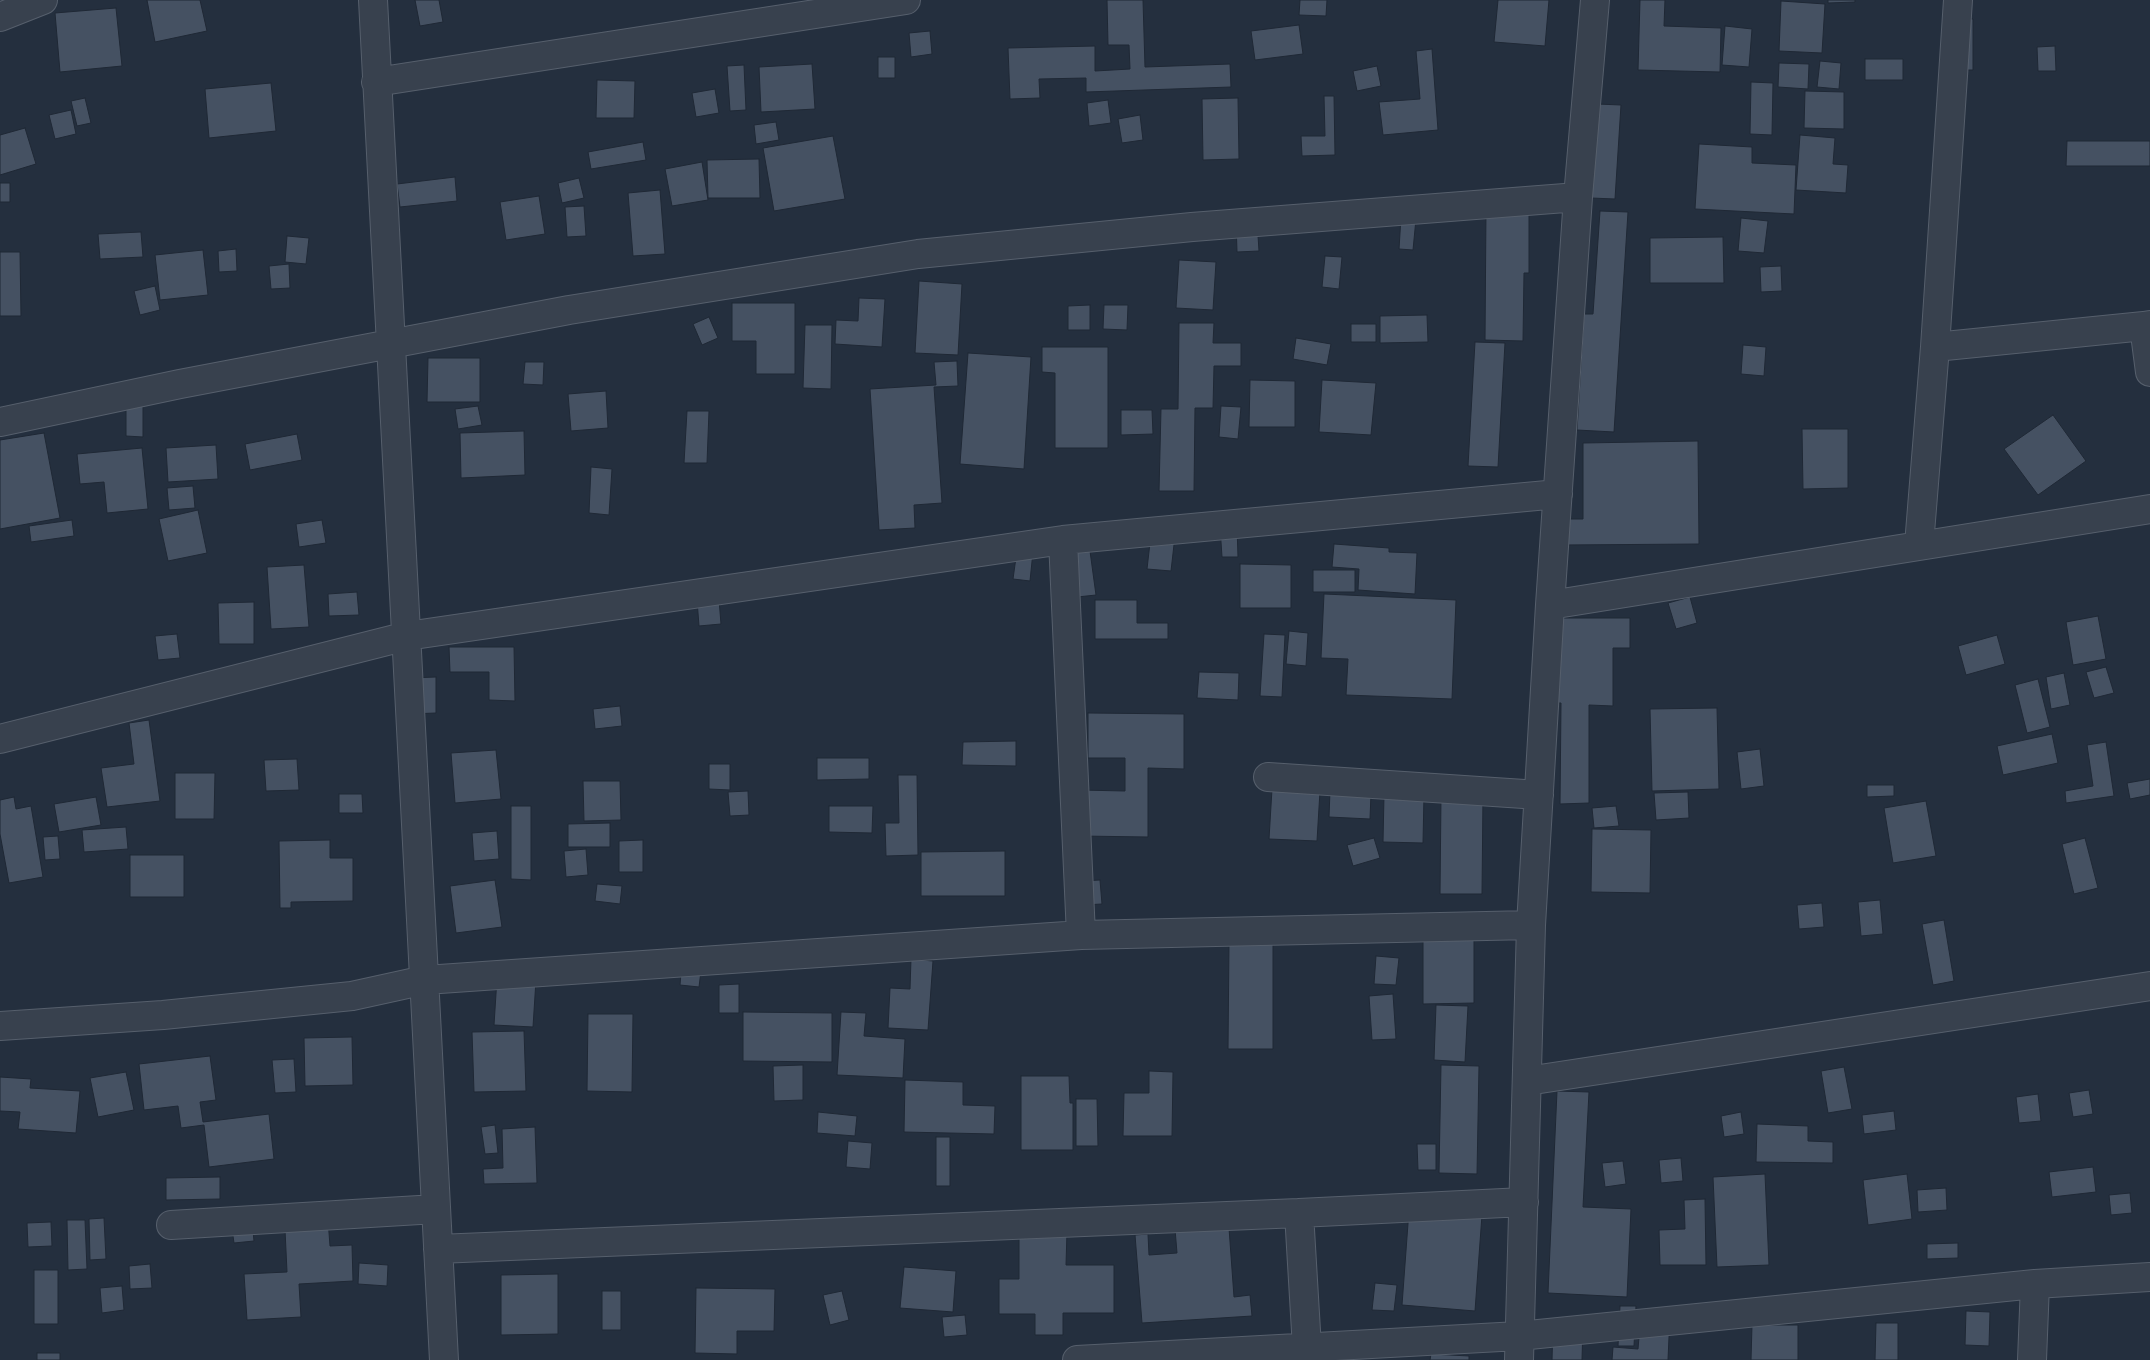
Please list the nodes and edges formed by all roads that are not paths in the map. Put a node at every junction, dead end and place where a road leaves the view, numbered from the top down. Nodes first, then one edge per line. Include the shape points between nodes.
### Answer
1 (43, 0) edge
2 (373, 0) edge
3 (906, 0) edge
4 (1595, 0) edge
5 (1958, 0) edge
6 (4, 10) edge
7 (376, 82) junction
8 (1578, 197) junction
9 (2147, 325) edge
10 (392, 343) junction
11 (1935, 347) junction
12 (2150, 372) edge
13 (0, 422) edge
14 (1558, 494) junction
15 (2150, 510) edge
16 (1064, 540) junction
17 (1919, 546) junction
18 (1550, 605) junction
19 (407, 636) junction
20 (0, 739) edge
21 (1268, 777) dead end
22 (1539, 795) junction
23 (1531, 925) junction
24 (1081, 935) junction
25 (425, 980) junction
26 (2150, 986) edge
27 (0, 1026) edge
28 (1528, 1081) junction
29 (1524, 1202) junction
30 (436, 1209) junction
31 (1299, 1214) junction
32 (171, 1225) dead end
33 (438, 1249) junction
34 (2150, 1277) edge
35 (2034, 1284) junction
36 (1307, 1348) junction
37 (1519, 1348) edge
38 (444, 1360) edge
39 (1077, 1360) edge
40 (2032, 1360) edge

1 - 6 street
2 - 7 street
3 - 7 street
4 - 8 street
5 - 11 street
7 - 10 street
8 - 10 street via 1222,224 918,254 569,310
8 - 14 street
9 - 11 street
9 - 12 street
10 - 13 street
10 - 19 street
11 - 17 street
14 - 16 street
14 - 18 street
15 - 17 street
16 - 19 street
16 - 24 street
17 - 18 street
18 - 22 street
19 - 20 street
19 - 25 street
21 - 22 street
22 - 23 street
23 - 24 street
23 - 28 street
24 - 25 street
25 - 27 street via 352,996
25 - 30 street
26 - 28 street
28 - 29 street
29 - 31 street
29 - 37 street
30 - 32 street
30 - 33 street
31 - 33 street
31 - 36 street
33 - 38 street
34 - 35 street
35 - 37 street
35 - 40 street
36 - 37 street
36 - 39 street

